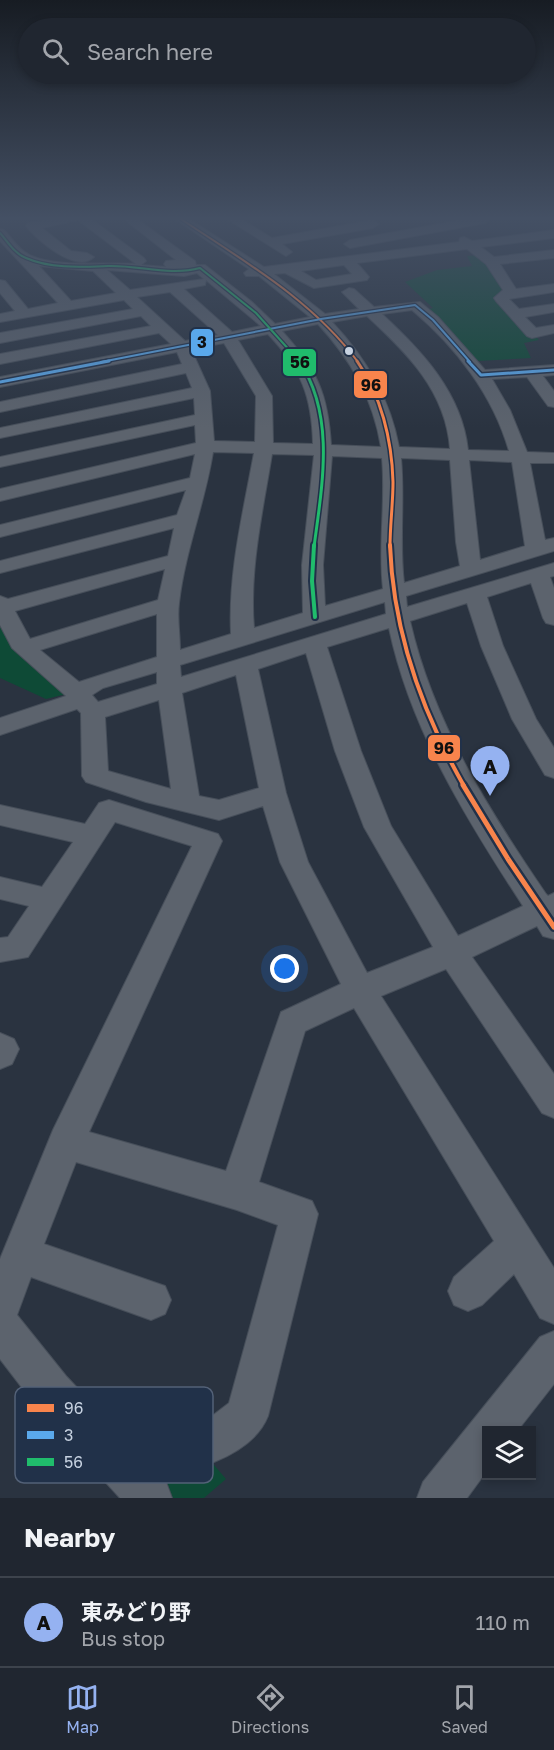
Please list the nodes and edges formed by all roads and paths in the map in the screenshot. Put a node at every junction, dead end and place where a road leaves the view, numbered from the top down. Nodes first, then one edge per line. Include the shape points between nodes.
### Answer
1 (4, 289) edge
2 (52, 289) edge
3 (121, 289) edge
4 (162, 289) edge
5 (175, 289) edge
6 (226, 289) edge
7 (282, 289) edge
8 (510, 289) edge
9 (547, 289) edge
10 (350, 292) dead end
11 (507, 294) junction
12 (128, 295) junction
13 (68, 306) junction
14 (554, 308) edge
15 (143, 311) junction
16 (371, 311) junction
17 (25, 314) junction
18 (514, 314) junction
19 (0, 318) edge
20 (321, 319) junction
21 (163, 328) junction
22 (272, 328) junction
23 (554, 330) edge
24 (532, 333) junction
25 (228, 336) junction
26 (0, 338) edge
27 (554, 340) edge
28 (182, 346) junction
29 (2, 356) edge
30 (193, 367) junction
31 (554, 370) edge
32 (532, 372) junction
33 (481, 375) junction
34 (22, 378) junction
35 (0, 382) edge
36 (202, 390) junction
37 (35, 400) junction
38 (554, 402) edge
39 (0, 407) edge
40 (205, 418) junction
41 (55, 421) junction
42 (0, 433) edge
43 (74, 446) junction
44 (206, 446) junction
45 (264, 449) junction
46 (322, 452) junction
47 (390, 453) junction
48 (460, 456) junction
49 (520, 457) junction
50 (554, 458) edge
51 (0, 462) edge
52 (94, 472) junction
53 (199, 481) junction
54 (0, 495) edge
55 (186, 519) junction
56 (0, 531) edge
57 (545, 547) edge
58 (176, 560) junction
59 (0, 567) edge
60 (471, 569) junction
61 (546, 572) edge
62 (395, 592) junction
63 (476, 594) junction
64 (168, 604) junction
65 (1, 605) edge
66 (398, 618) junction
67 (554, 618) edge
68 (315, 630) junction
69 (243, 638) junction
70 (23, 648) junction
71 (168, 661) junction
72 (246, 666) junction
73 (169, 689) junction
74 (84, 701) junction
75 (0, 727) edge
76 (554, 769) edge
77 (273, 793) junction
78 (186, 801) junction
79 (0, 815) edge
80 (92, 836) junction
81 (0, 888) edge
82 (49, 900) junction
83 (550, 915) edge
84 (452, 953) junction
85 (6, 954) edge
86 (360, 990) junction
87 (0, 1048) edge
88 (0, 1054) edge
89 (554, 1102) edge
90 (66, 1142) junction
91 (237, 1192) junction
92 (518, 1245) junction
93 (13, 1263) edge
94 (468, 1291) dead end
95 (151, 1300) dead end
96 (554, 1304) edge
97 (0, 1307) edge
98 (0, 1326) edge
99 (554, 1351) edge
100 (48, 1387) edge
101 (496, 1426) edge
102 (214, 1441) dead end
103 (482, 1442) edge
104 (136, 1483) edge
105 (150, 1498) edge
106 (439, 1498) edge

1 - 17 street
2 - 13 street
3 - 12 street
4 - 12 street
5 - 25 street
6 - 22 street
7 - 20 street
8 - 11 street
9 - 11 street
10 - 16 street
11 - 18 street via 501,298
12 - 13 street
12 - 15 street
13 - 17 street
14 - 18 street
15 - 21 street
15 - 26 street
16 - 20 street
16 - 33 street via 415,305
16 - 48 street via 413,351 432,376 458,430
17 - 19 street
18 - 24 street
20 - 22 street
20 - 47 street via 340,338 369,382 379,403
21 - 28 street
21 - 29 street
22 - 25 street
22 - 46 street via 297,359 315,393
23 - 24 street
24 - 27 street
25 - 28 street
25 - 45 street via 264,396
28 - 30 street
28 - 34 street
29 - 34 street
30 - 36 street
30 - 37 street
31 - 32 street
32 - 33 street
32 - 38 street
33 - 49 street via 504,414
34 - 35 street
34 - 37 street
36 - 40 street
36 - 41 street
37 - 39 street
37 - 41 street
40 - 43 street
40 - 44 street
41 - 42 street
41 - 43 street
43 - 51 street
43 - 52 street
44 - 45 street
44 - 52 street
44 - 53 street
45 - 46 street
45 - 69 street via 248,541 241,608
46 - 47 street
46 - 68 street via 322,481 310,566
47 - 48 street
47 - 62 street
48 - 49 street
48 - 60 street
49 - 50 street
49 - 57 street
52 - 54 street
53 - 55 street
53 - 56 street
55 - 58 street
55 - 59 street
57 - 60 street
58 - 64 street
58 - 65 street
60 - 62 street
61 - 63 street
61 - 67 street
62 - 66 street
62 - 68 street
63 - 66 street
63 - 76 street via 492,646 524,720
64 - 70 street
64 - 71 street
65 - 70 street
66 - 68 street
66 - 83 street via 410,664 446,753 474,805
68 - 69 street
68 - 72 street
68 - 84 street via 348,751 378,827
69 - 71 street
70 - 74 street
71 - 73 street
71 - 74 street via 95,683
72 - 73 street
72 - 77 street
73 - 74 street
73 - 78 street
74 - 75 street
74 - 78 street via 95,776
77 - 78 street via 219,810
77 - 86 street via 294,862
79 - 80 street
80 - 82 street
80 - 90 street via 109,810 208,841
81 - 82 street
82 - 85 street
83 - 84 street
84 - 86 street
84 - 89 street
86 - 91 street via 292,1022
86 - 92 street
87 - 88 street
90 - 91 street
90 - 93 street
91 - 102 street via 299,1214 247,1416
92 - 94 street
92 - 96 street
93 - 95 street
93 - 97 street
98 - 100 street
99 - 101 street
103 - 106 street
104 - 105 street

